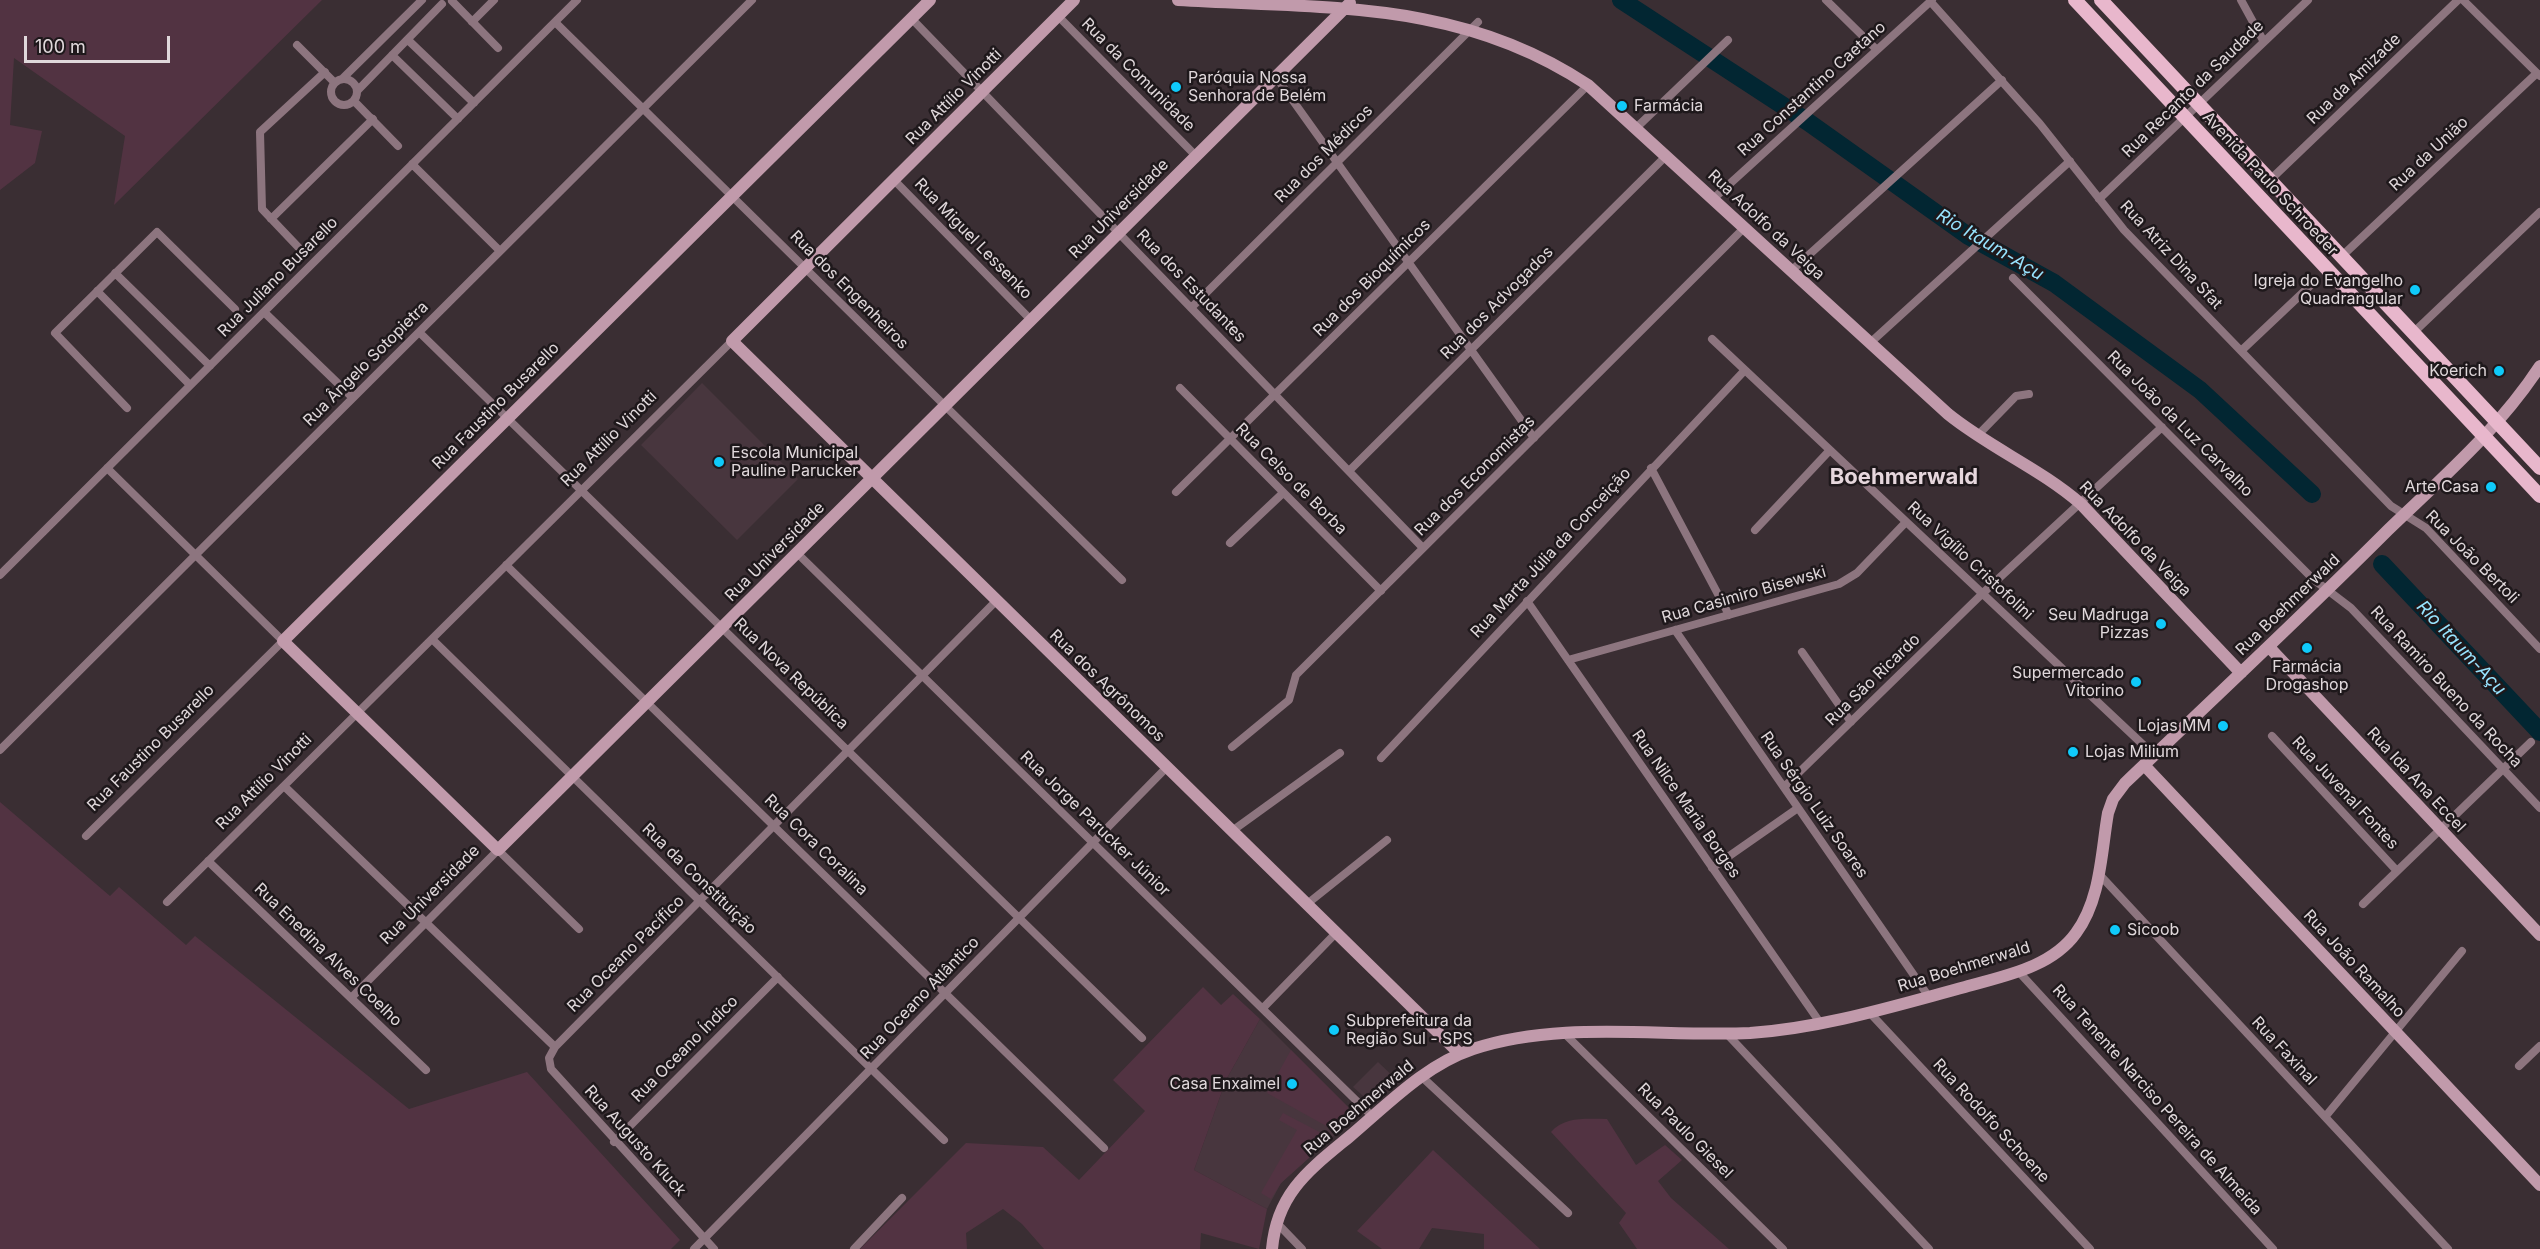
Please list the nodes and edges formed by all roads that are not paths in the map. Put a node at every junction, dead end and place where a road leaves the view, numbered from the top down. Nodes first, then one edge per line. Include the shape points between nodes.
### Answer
1 (422, 0) edge
2 (452, 0) edge
3 (494, 0) edge
4 (577, 0) edge
5 (752, 0) edge
6 (930, 0) edge
7 (1074, 0) edge
8 (1178, 0) edge
9 (1826, 0) edge
10 (2075, 0) edge
11 (2101, 0) edge
12 (2241, 0) edge
13 (2308, 0) edge
14 (2458, 0) edge
15 (2463, 0) edge
16 (1308, 1) edge
17 (1931, 1) edge
18 (438, 2) edge
19 (1350, 3) junction
20 (1058, 16) junction
21 (911, 18) junction
22 (472, 22) junction
23 (555, 22) junction
24 (1478, 22) junction
25 (408, 40) junction
26 (1728, 40) dead end
27 (2264, 42) junction
28 (297, 45) dead end
29 (498, 48) dead end
30 (1876, 50) junction
31 (393, 55) junction
32 (325, 72) junction
33 (2538, 75) edge
34 (1276, 76) junction
35 (2002, 80) junction
36 (339, 81) junction
37 (1588, 85) junction
38 (357, 90) junction
39 (982, 92) junction
40 (354, 101) junction
41 (474, 103) junction
42 (2199, 104) junction
43 (643, 109) junction
44 (2185, 117) junction
45 (373, 119) junction
46 (458, 119) junction
47 (1636, 128) junction
48 (398, 146) dead end
49 (1196, 156) junction
50 (1666, 156) junction
51 (2070, 160) junction
52 (1337, 162) junction
53 (412, 164) junction
54 (894, 180) junction
55 (2270, 180) junction
56 (732, 196) junction
57 (1713, 199) junction
58 (2099, 199) junction
59 (2540, 212) edge
60 (271, 219) junction
61 (1744, 228) junction
62 (1119, 233) junction
63 (300, 249) dead end
64 (500, 251) junction
65 (2342, 256) junction
66 (1409, 263) junction
67 (805, 268) junction
68 (1791, 271) junction
69 (115, 273) junction
70 (2013, 278) dead end
71 (2313, 284) dead end
72 (97, 291) junction
73 (1191, 308) junction
74 (235, 309) dead end
75 (264, 312) junction
76 (1031, 320) junction
77 (419, 332) junction
78 (2413, 333) junction
79 (1712, 339) dead end
80 (732, 341) junction
81 (1870, 344) junction
82 (1471, 350) junction
83 (2241, 351) junction
84 (210, 366) junction
85 (2540, 366) edge
86 (1745, 370) junction
87 (190, 385) junction
88 (1179, 388) dead end
89 (2029, 394) dead end
90 (1275, 395) junction
91 (353, 398) junction
92 (945, 406) junction
93 (127, 408) dead end
94 (507, 419) junction
95 (2497, 422) junction
96 (2162, 427) junction
97 (1977, 436) junction
98 (2484, 436) junction
99 (1534, 438) junction
100 (1230, 439) junction
101 (1830, 450) junction
102 (107, 468) junction
103 (1651, 468) junction
104 (2540, 468) edge
105 (1349, 471) junction
106 (872, 478) junction
107 (581, 490) junction
108 (1176, 492) dead end
109 (1283, 493) junction
110 (2540, 496) edge
111 (2081, 504) junction
112 (2405, 514) junction
113 (1906, 522) junction
114 (1755, 530) dead end
115 (1230, 543) dead end
116 (1424, 548) junction
117 (797, 553) junction
118 (195, 555) junction
119 (506, 565) junction
120 (0, 574) edge
121 (1122, 580) dead end
122 (2328, 590) junction
123 (1381, 591) junction
124 (1983, 594) junction
125 (997, 600) junction
126 (1527, 601) junction
127 (1729, 615) junction
128 (722, 628) junction
129 (1675, 630) junction
130 (432, 639) junction
131 (283, 641) junction
132 (2269, 647) junction
133 (2540, 650) edge
134 (1802, 652) dead end
135 (1568, 660) junction
136 (2241, 673) junction
137 (922, 676) junction
138 (647, 702) junction
139 (357, 713) junction
140 (1851, 722) junction
141 (2272, 736) dead end
142 (2531, 742) dead end
143 (1232, 747) dead end
144 (0, 750) edge
145 (848, 751) junction
146 (1340, 753) dead end
147 (2154, 755) junction
148 (1381, 758) dead end
149 (2144, 765) junction
150 (1167, 767) junction
151 (2503, 769) junction
152 (572, 777) junction
153 (284, 786) junction
154 (1784, 787) junction
155 (1798, 808) junction
156 (2540, 808) edge
157 (774, 826) junction
158 (2440, 829) junction
159 (1232, 831) junction
160 (86, 836) dead end
161 (1388, 840) dead end
162 (1093, 843) junction
163 (498, 850) junction
164 (208, 861) junction
165 (1712, 868) junction
166 (2397, 871) junction
167 (2098, 873) junction
168 (700, 901) junction
169 (167, 902) dead end
170 (1307, 904) junction
171 (2363, 904) dead end
172 (1019, 918) junction
173 (426, 923) junction
174 (579, 929) dead end
175 (1336, 933) junction
176 (2540, 935) edge
177 (2462, 951) dead end
178 (2018, 971) junction
179 (778, 977) junction
180 (946, 993) junction
181 (1929, 997) junction
182 (351, 998) junction
183 (1263, 1008) junction
184 (1870, 1013) junction
185 (1821, 1024) junction
186 (2395, 1032) junction
187 (1727, 1034) junction
188 (1566, 1035) junction
189 (1142, 1038) dead end
190 (2540, 1046) edge
191 (555, 1047) junction
192 (1460, 1054) junction
193 (2519, 1066) dead end
194 (871, 1068) junction
195 (426, 1070) dead end
196 (1422, 1077) junction
197 (1373, 1117) junction
198 (2325, 1117) junction
199 (944, 1140) dead end
200 (614, 1142) junction
201 (1104, 1148) dead end
202 (2540, 1185) edge
203 (902, 1198) dead end
204 (1568, 1213) dead end
205 (1276, 1222) junction
206 (704, 1239) junction
207 (694, 1249) edge
208 (714, 1249) edge
209 (854, 1249) edge
210 (1272, 1249) edge
211 (1302, 1249) edge
212 (1783, 1249) edge
213 (1929, 1249) edge
214 (2090, 1249) edge
215 (2272, 1249) edge
216 (2448, 1249) edge

1 - 36 street
2 - 18 street
2 - 22 street
3 - 22 street
4 - 23 street, Rua Juliano Busarello
5 - 43 street, Rua Ângelo Sotopietra
6 - 21 street, Rua Faustino Busarello
7 - 20 street, Rua Attílio Vinotti
8 - 16 street, Rua Adolfo da Veiga
9 - 30 street
10 - 44 main road, Avenida Paulo Schroeder
11 - 42 main road, Avenida Paulo Schroeder
12 - 27 street
13 - 27 street, Rua Recanto da Saudade
14 - 55 street, Rua da Amizade
15 - 33 street
16 - 19 street, Rua Adolfo da Veiga
17 - 30 street, Rua Constantino Caetano
17 - 35 street, Rua Atriz Dina Sfat
18 - 25 street
19 - 24 street, Rua Adolfo da Veiga via 1435,10
19 - 34 street, Rua Universidade
20 - 39 street, Rua Attílio Vinotti
20 - 49 street, Rua da Comunidade
21 - 39 street, Rua dos Estudantes
21 - 56 street, Rua Faustino Busarello
22 - 29 street
23 - 41 street, Rua Juliano Busarello
23 - 43 street, Rua dos Engenheiros
24 - 37 street, Rua Adolfo da Veiga via 1540,50
24 - 52 street, Rua dos Médicos
25 - 31 street
25 - 41 street
26 - 47 street
27 - 42 street, Rua Recanto da Saudade
28 - 32 street
30 - 57 street, Rua Constantino Caetano
31 - 38 street
31 - 46 street
32 - 36 street
32 - 60 street via 260,132 262,209
33 - 65 street, Rua da União
34 - 49 street, Rua Universidade
34 - 52 street
35 - 51 street, Rua Atriz Dina Sfat
35 - 68 street
36 - 38 street via 354,82
36 - 40 street via 331,90 335,101 342,105
37 - 47 street, Rua Adolfo da Veiga
37 - 66 street, Rua dos Bioquímicos
38 - 40 street
39 - 54 street, Rua Attílio Vinotti
39 - 62 street, Rua dos Estudantes
40 - 45 street
41 - 46 street, Rua Juliano Busarello
42 - 44 street, Rua Recanto da Saudade
42 - 55 main road, Avenida Paulo Schroeder
43 - 56 street, Rua dos Engenheiros
43 - 64 street, Rua Ângelo Sotopietra
44 - 58 street, Rua Recanto da Saudade
44 - 98 main road, Avenida Paulo Schroeder
45 - 48 street
45 - 60 street
46 - 53 street, Rua Juliano Busarello
47 - 50 street, Rua Adolfo da Veiga
49 - 62 street, Rua Universidade
50 - 57 street, Rua Adolfo da Veiga
50 - 82 street, Rua dos Advogados
51 - 58 street, Rua Atriz Dina Sfat
51 - 81 street
52 - 66 street
52 - 73 street, Rua dos Médicos
53 - 64 street
53 - 75 street, Rua Juliano Busarello
54 - 67 street, Rua Attílio Vinotti
54 - 76 street, Rua Miguel Lessenko
55 - 65 main road, Avenida Paulo Schroeder
56 - 67 street, Rua dos Engenheiros
56 - 94 street, Rua Faustino Busarello
57 - 61 street, Rua Adolfo da Veiga
58 - 83 street, Rua Atriz Dina Sfat
59 - 78 street
60 - 63 street
61 - 68 street, Rua Adolfo da Veiga
61 - 99 street, Rua dos Economistas
62 - 73 street, Rua dos Estudantes
62 - 76 street, Rua Universidade
64 - 77 street, Rua Ângelo Sotopietra
65 - 78 main road, Avenida Paulo Schroeder
66 - 82 street
66 - 90 street, Rua dos Bioquímicos
67 - 80 street, Rua Attílio Vinotti
67 - 92 street, Rua dos Engenheiros
68 - 81 street, Rua Adolfo da Veiga
69 - 72 street
69 - 74 street via 157,232
69 - 84 street
70 - 96 street, Rua João da Luz Carvalho
71 - 83 street
72 - 87 street
72 - 93 street via 55,333
73 - 90 street, Rua dos Estudantes
75 - 84 street, Rua Juliano Busarello
75 - 91 street
76 - 92 street, Rua Universidade
77 - 91 street, Rua Ângelo Sotopietra
77 - 94 street, Rua Nova República
78 - 95 main road, Avenida Paulo Schroeder
79 - 86 street, Rua Vigílio Cristofolini
80 - 106 street, Rua dos Agrônomos
80 - 107 street, Rua Attílio Vinotti
81 - 97 street, Rua Adolfo da Veiga
82 - 99 street
82 - 105 street, Rua dos Advogados
83 - 112 street, Rua Atriz Dina Sfat via 2391,506
84 - 87 street, Rua Juliano Busarello
85 - 95 street, Rua Boehmerwald
86 - 101 street, Rua Vigílio Cristofolini
86 - 103 street, Rua Marta Júlia da Conceição
87 - 102 street, Rua Juliano Busarello
88 - 100 street, Rua Celso de Borba
89 - 97 street via 2016,396
90 - 100 street, Rua dos Bioquímicos
90 - 105 street, Rua dos Estudantes
91 - 118 street, Rua Ângelo Sotopietra
92 - 106 street, Rua Universidade
92 - 121 street, Rua dos Engenheiros
94 - 107 street, Rua Nova República
94 - 131 street, Rua Faustino Busarello
95 - 98 street, Rua Boehmerwald
95 - 104 main road, Avenida Paulo Schroeder
96 - 111 street
96 - 122 street, Rua João da Luz Carvalho
97 - 111 street, Rua Adolfo da Veiga
98 - 110 main road, Avenida Paulo Schroeder
98 - 112 street, Rua Boehmerwald
99 - 116 street, Rua dos Economistas
100 - 108 street, Rua dos Bioquímicos
100 - 109 street, Rua Celso de Borba
101 - 113 street, Rua Vigílio Cristofolini
101 - 114 street
102 - 118 street
102 - 120 street, Rua Juliano Busarello
103 - 126 street, Rua Marta Júlia da Conceição
103 - 127 street
105 - 116 street, Rua dos Estudantes
106 - 117 street, Rua Universidade
106 - 125 street, Rua dos Agrônomos
107 - 119 street, Rua Attílio Vinotti
107 - 128 street, Rua Nova República
109 - 115 street
109 - 123 street, Rua Celso de Borba
111 - 124 street
111 - 136 street, Rua Adolfo da Veiga
112 - 122 street, Rua Boehmerwald
112 - 133 street, Rua João Bertoli via 2426,528
113 - 124 street, Rua Vigílio Cristofolini
113 - 127 street, Rua Casimiro Bisewski via 1845,581
116 - 123 street, Rua dos Economistas
117 - 128 street, Rua Universidade
117 - 137 street, Rua Jorge Parucker Júnior
118 - 131 street
118 - 144 street, Rua Ângelo Sotopietra
119 - 130 street, Rua Attílio Vinotti
119 - 138 street, Rua Cora Coralina
122 - 132 street, Rua Boehmerwald
122 - 151 street, Rua Ramiro Bueno da Rocha via 2351,608
123 - 143 street, Rua dos Economistas via 1296,675 1289,700
124 - 140 street, Rua São Ricardo
124 - 147 street, Rua Vigílio Cristofolini
125 - 137 street, Rua Oceano Pacífico
125 - 150 street, Rua dos Agrônomos
126 - 135 street, Rua Nilce Maria Borges
126 - 148 street, Rua Marta Júlia da Conceição
127 - 129 street, Rua Casimiro Bisewski
128 - 138 street, Rua Universidade
128 - 145 street, Rua Nova República
129 - 135 street, Rua Casimiro Bisewski
129 - 154 street, Rua Sérgio Luiz Soares
130 - 139 street, Rua Attílio Vinotti
130 - 152 street, Rua da Constituição
131 - 139 street
131 - 160 street, Rua Faustino Busarello
132 - 136 street, Rua Boehmerwald
132 - 158 street, Rua Ida Ana Eccel
134 - 140 street
135 - 165 street, Rua Nilce Maria Borges
136 - 147 street, Rua Boehmerwald
137 - 145 street, Rua Oceano Pacífico
137 - 162 street, Rua Jorge Parucker Júnior
138 - 152 street, Rua Universidade
138 - 157 street, Rua Cora Coralina
139 - 153 street, Rua Attílio Vinotti
139 - 163 street
140 - 154 street, Rua São Ricardo
141 - 166 street, Rua Juvenal Fontes
142 - 151 street
145 - 157 street, Rua Oceano Pacífico
145 - 172 street, Rua Nova República
146 - 159 street
147 - 149 street, Rua Boehmerwald
149 - 167 street, Rua Boehmerwald via 2113,799
149 - 186 street, Rua João Ramalho
150 - 159 street, Rua dos Agrônomos
150 - 162 street, Rua Oceano Atlântico
151 - 156 street, Rua Ramiro Bueno da Rocha
151 - 158 street
152 - 163 street, Rua Universidade
152 - 168 street, Rua da Constituição
153 - 164 street, Rua Attílio Vinotti
153 - 173 street
154 - 155 street, Rua Sérgio Luiz Soares
155 - 165 street
155 - 181 street, Rua Sérgio Luiz Soares
157 - 168 street, Rua Oceano Pacífico
157 - 180 street, Rua Cora Coralina
158 - 166 street
158 - 176 street, Rua Ida Ana Eccel
159 - 170 street, Rua dos Agrônomos
161 - 170 street
162 - 172 street, Rua Oceano Atlântico
162 - 183 street, Rua Jorge Parucker Júnior
163 - 173 street, Rua Universidade
163 - 174 street
164 - 169 street, Rua Attílio Vinotti
164 - 182 street, Rua Enedina Alves Coelho
165 - 185 street, Rua Nilce Maria Borges
166 - 171 street
167 - 178 street, Rua Boehmerwald via 2092,901 2075,935 2051,956
167 - 198 street, Rua Faxinal
168 - 179 street, Rua da Constituição
168 - 191 street, Rua Oceano Pacífico
170 - 175 street, Rua dos Agrônomos
172 - 180 street, Rua Oceano Atlântico
172 - 189 street, Rua Nova República
173 - 182 street, Rua Universidade
173 - 191 street
175 - 183 street
175 - 192 street, Rua dos Agrônomos
177 - 186 street
178 - 181 street, Rua Boehmerwald
178 - 215 street, Rua Tenente Narciso Pereira de Almeida
179 - 194 street, Rua da Constituição
179 - 200 street, Rua Oceano Índico
180 - 194 street, Rua Oceano Atlântico
180 - 201 street, Rua Cora Coralina
181 - 184 street, Rua Boehmerwald
182 - 195 street, Rua Enedina Alves Coelho
183 - 197 street, Rua Jorge Parucker Júnior
184 - 185 street, Rua Boehmerwald
184 - 214 street, Rua Rodolfo Schoene
185 - 187 street, Rua Boehmerwald
186 - 198 street
186 - 202 street, Rua João Ramalho
187 - 188 street, Rua Boehmerwald
187 - 213 street
188 - 192 street, Rua Boehmerwald via 1516,1039
188 - 212 street, Rua Paulo Giesel
190 - 193 street
191 - 200 street, Rua Augusto Kluck via 549,1058 551,1069
192 - 196 street, Rua Boehmerwald
194 - 199 street, Rua da Constituição
194 - 206 street, Rua Oceano Atlântico
196 - 197 street, Rua Boehmerwald
196 - 204 street
197 - 205 street, Rua Boehmerwald via 1298,1182
198 - 216 street, Rua Faxinal
200 - 206 street, Rua Augusto Kluck
203 - 209 street
205 - 210 street, Rua Boehmerwald
205 - 211 street
206 - 207 street, Rua Oceano Atlântico
206 - 208 street, Rua Augusto Kluck

